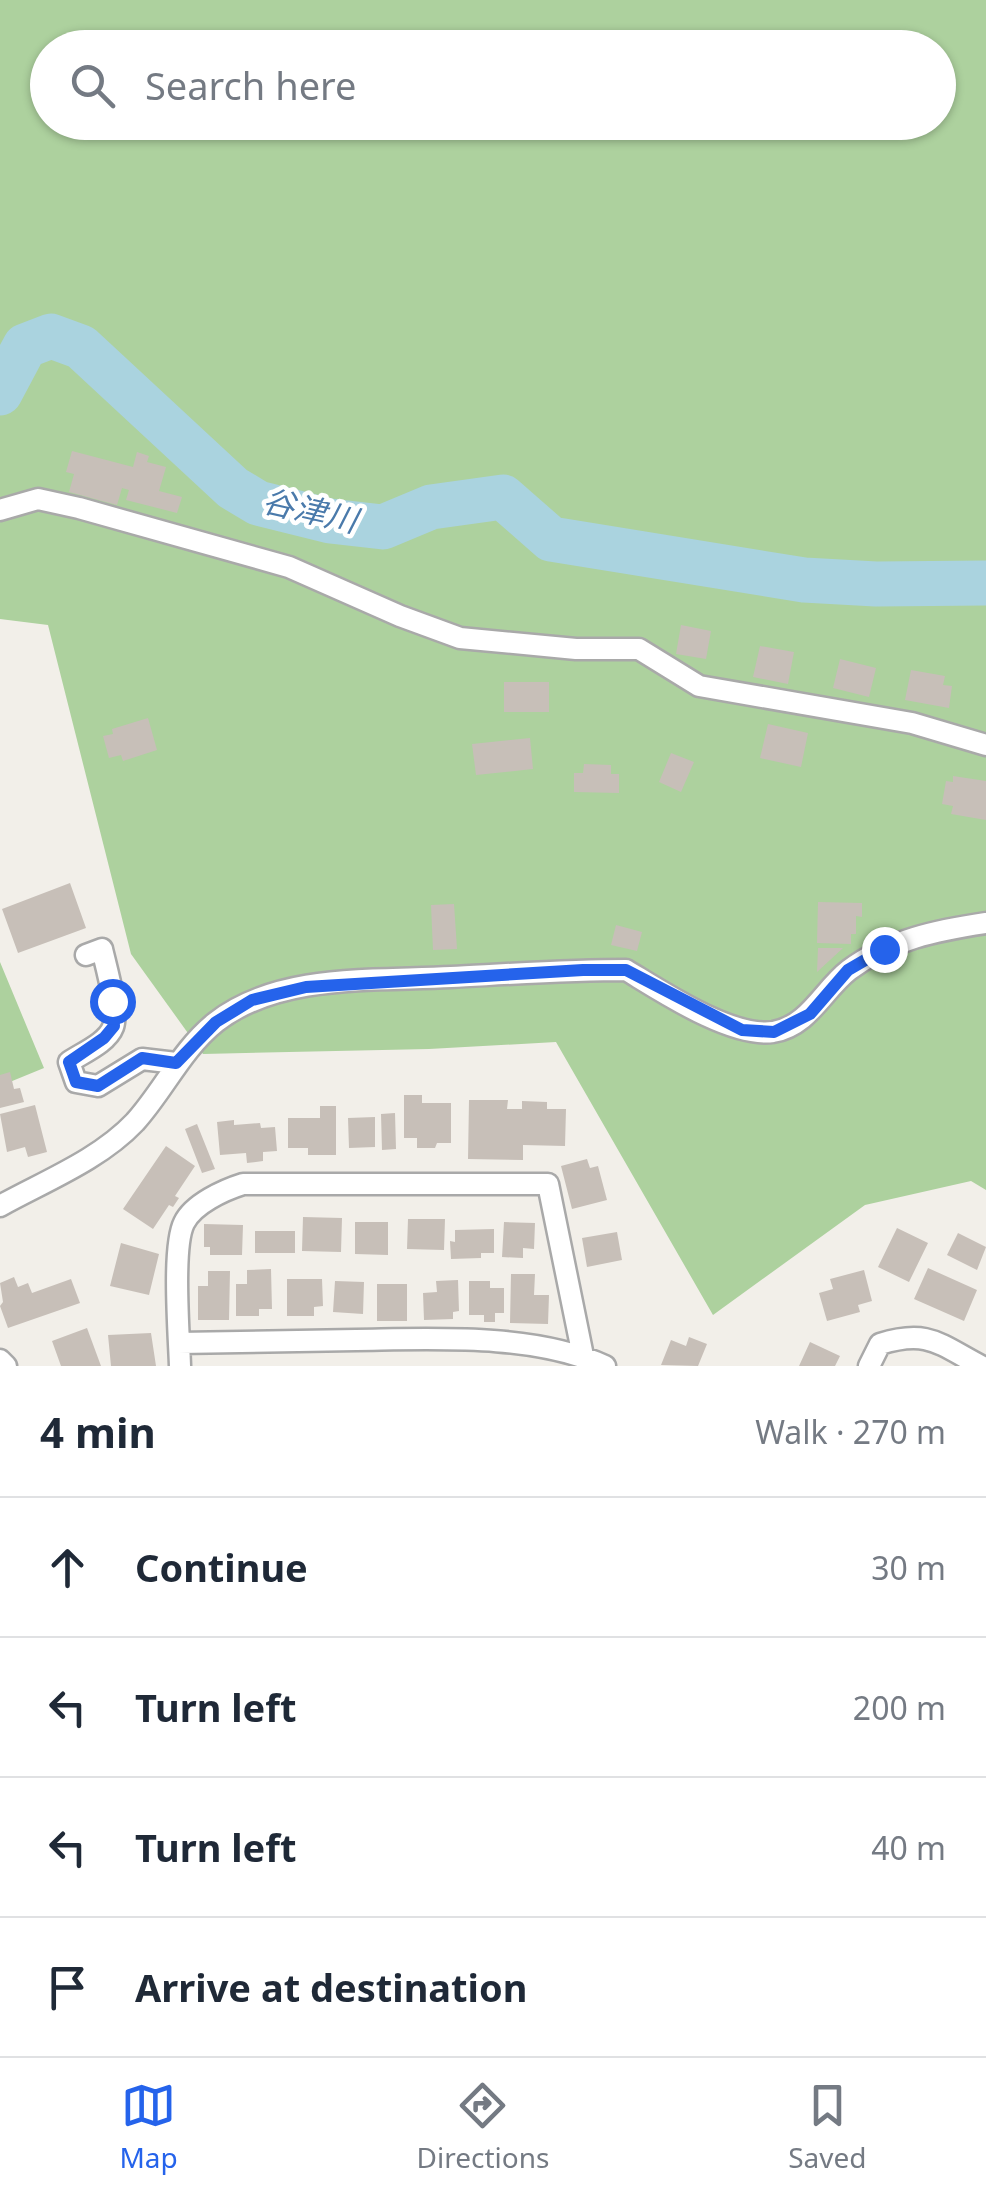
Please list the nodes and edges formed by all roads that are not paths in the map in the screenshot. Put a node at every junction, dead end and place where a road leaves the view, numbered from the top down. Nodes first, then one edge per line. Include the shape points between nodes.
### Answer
1 (0, 510) edge
2 (986, 744) edge
3 (986, 923) edge
4 (86, 955) dead end
5 (176, 1063) junction
6 (0, 1206) edge
7 (180, 1343) junction
8 (583, 1356) junction
9 (0, 1360) edge
10 (6, 1366) edge
11 (180, 1366) edge
12 (605, 1366) edge
13 (870, 1366) edge
14 (980, 1366) edge

1 - 2 street via 38,499 80,508 288,567 460,638 640,649 699,686 912,723
3 - 5 street via 935,930 884,949 848,970 810,1014 774,1032 742,1030 626,970 524,973 306,987 252,1000 216,1022
4 - 5 street via 102,949 114,1026 69,1062 76,1082 98,1086 142,1058
5 - 6 street via 134,1123 98,1152
7 - 8 street via 435,1338
7 - 8 street via 184,1222 217,1192 242,1184 548,1184
7 - 11 street
8 - 12 street
9 - 10 street
13 - 14 street via 880,1344 910,1335

